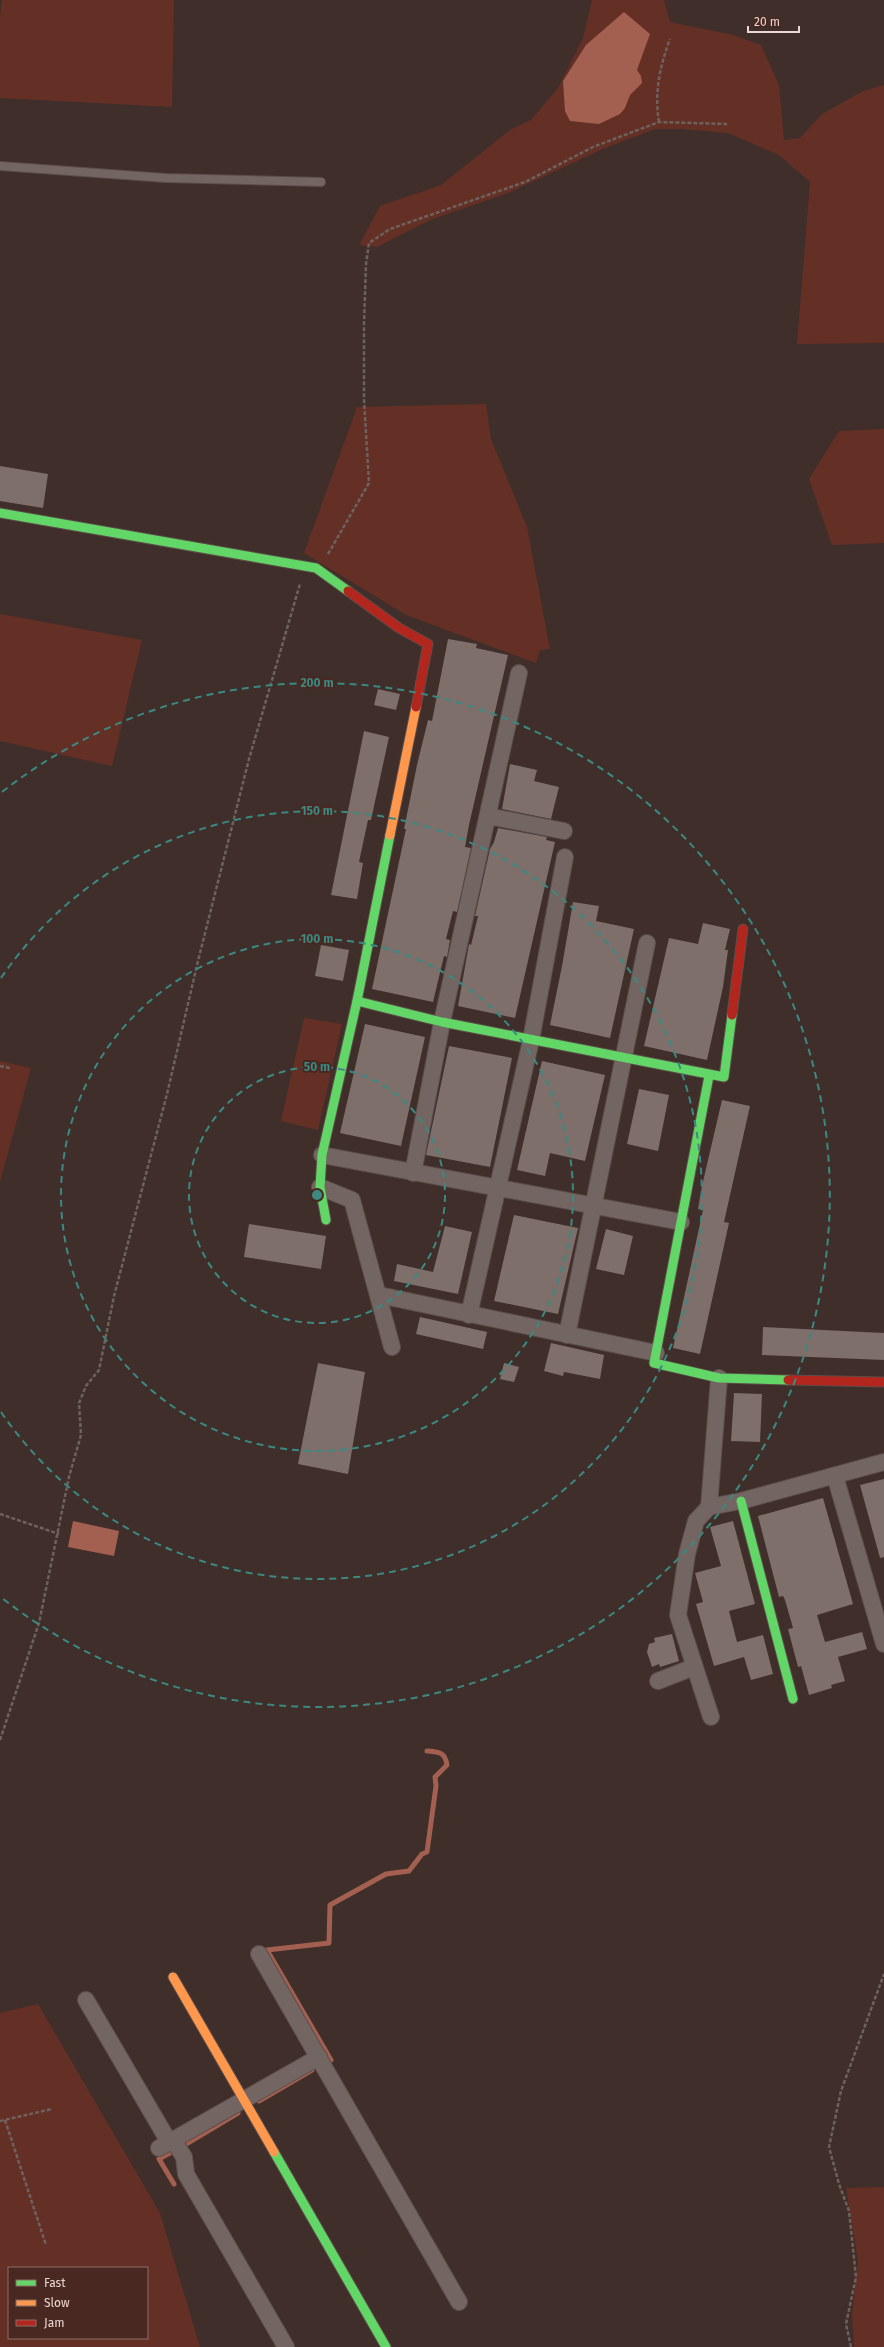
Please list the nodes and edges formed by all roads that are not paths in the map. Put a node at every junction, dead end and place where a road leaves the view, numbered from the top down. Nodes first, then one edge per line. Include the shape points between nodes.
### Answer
1 (0, 166) edge
2 (321, 182) dead end
3 (0, 513) edge
4 (519, 672) dead end
5 (488, 816) junction
6 (564, 830) dead end
7 (565, 857) dead end
8 (743, 929) dead end
9 (646, 943) dead end
10 (357, 1001) junction
11 (442, 1022) junction
12 (531, 1040) junction
13 (622, 1058) junction
14 (709, 1076) junction
15 (322, 1155) junction
16 (413, 1173) junction
17 (320, 1187) junction
18 (498, 1189) junction
19 (594, 1206) junction
20 (326, 1220) dead end
21 (681, 1222) junction
22 (379, 1295) junction
23 (469, 1315) junction
24 (567, 1335) junction
25 (392, 1348) dead end
26 (656, 1353) junction
27 (719, 1378) junction
28 (884, 1382) edge
29 (884, 1462) edge
30 (835, 1476) junction
31 (741, 1501) junction
32 (709, 1506) junction
33 (884, 1644) edge
34 (694, 1667) junction
35 (658, 1681) dead end
36 (793, 1699) dead end
37 (711, 1717) dead end
38 (259, 1954) dead end
39 (173, 1977) dead end
40 (86, 2000) dead end
41 (319, 2057) junction
42 (243, 2100) junction
43 (167, 2143) junction
44 (458, 2302) dead end
45 (286, 2347) edge
46 (386, 2347) edge

1 - 2 lane via 166,178
3 - 10 street via 306,567 319,571 399,628 428,644
4 - 5 street
5 - 6 street
5 - 11 street
7 - 12 street
8 - 14 street via 724,1077
9 - 13 street
10 - 11 street
10 - 15 street
11 - 12 street
11 - 16 street
12 - 13 street
12 - 18 street
13 - 14 street
13 - 19 street
14 - 21 street
15 - 16 street
15 - 17 street
16 - 18 street
17 - 20 street
17 - 22 street via 352,1200
18 - 19 street
18 - 23 street
19 - 21 street
19 - 24 street
21 - 26 street
22 - 23 street
22 - 25 street
23 - 24 street
24 - 26 street
26 - 27 street via 654,1363
27 - 28 street
27 - 32 street
29 - 30 street
30 - 31 street
30 - 33 street
31 - 32 street
31 - 36 street
32 - 34 street via 696,1521 687,1554 678,1615
34 - 35 street
34 - 37 street
38 - 41 street
39 - 42 street
40 - 43 street
41 - 42 street
41 - 44 street
42 - 43 street
42 - 46 street
43 - 45 street via 184,2157 186,2174

